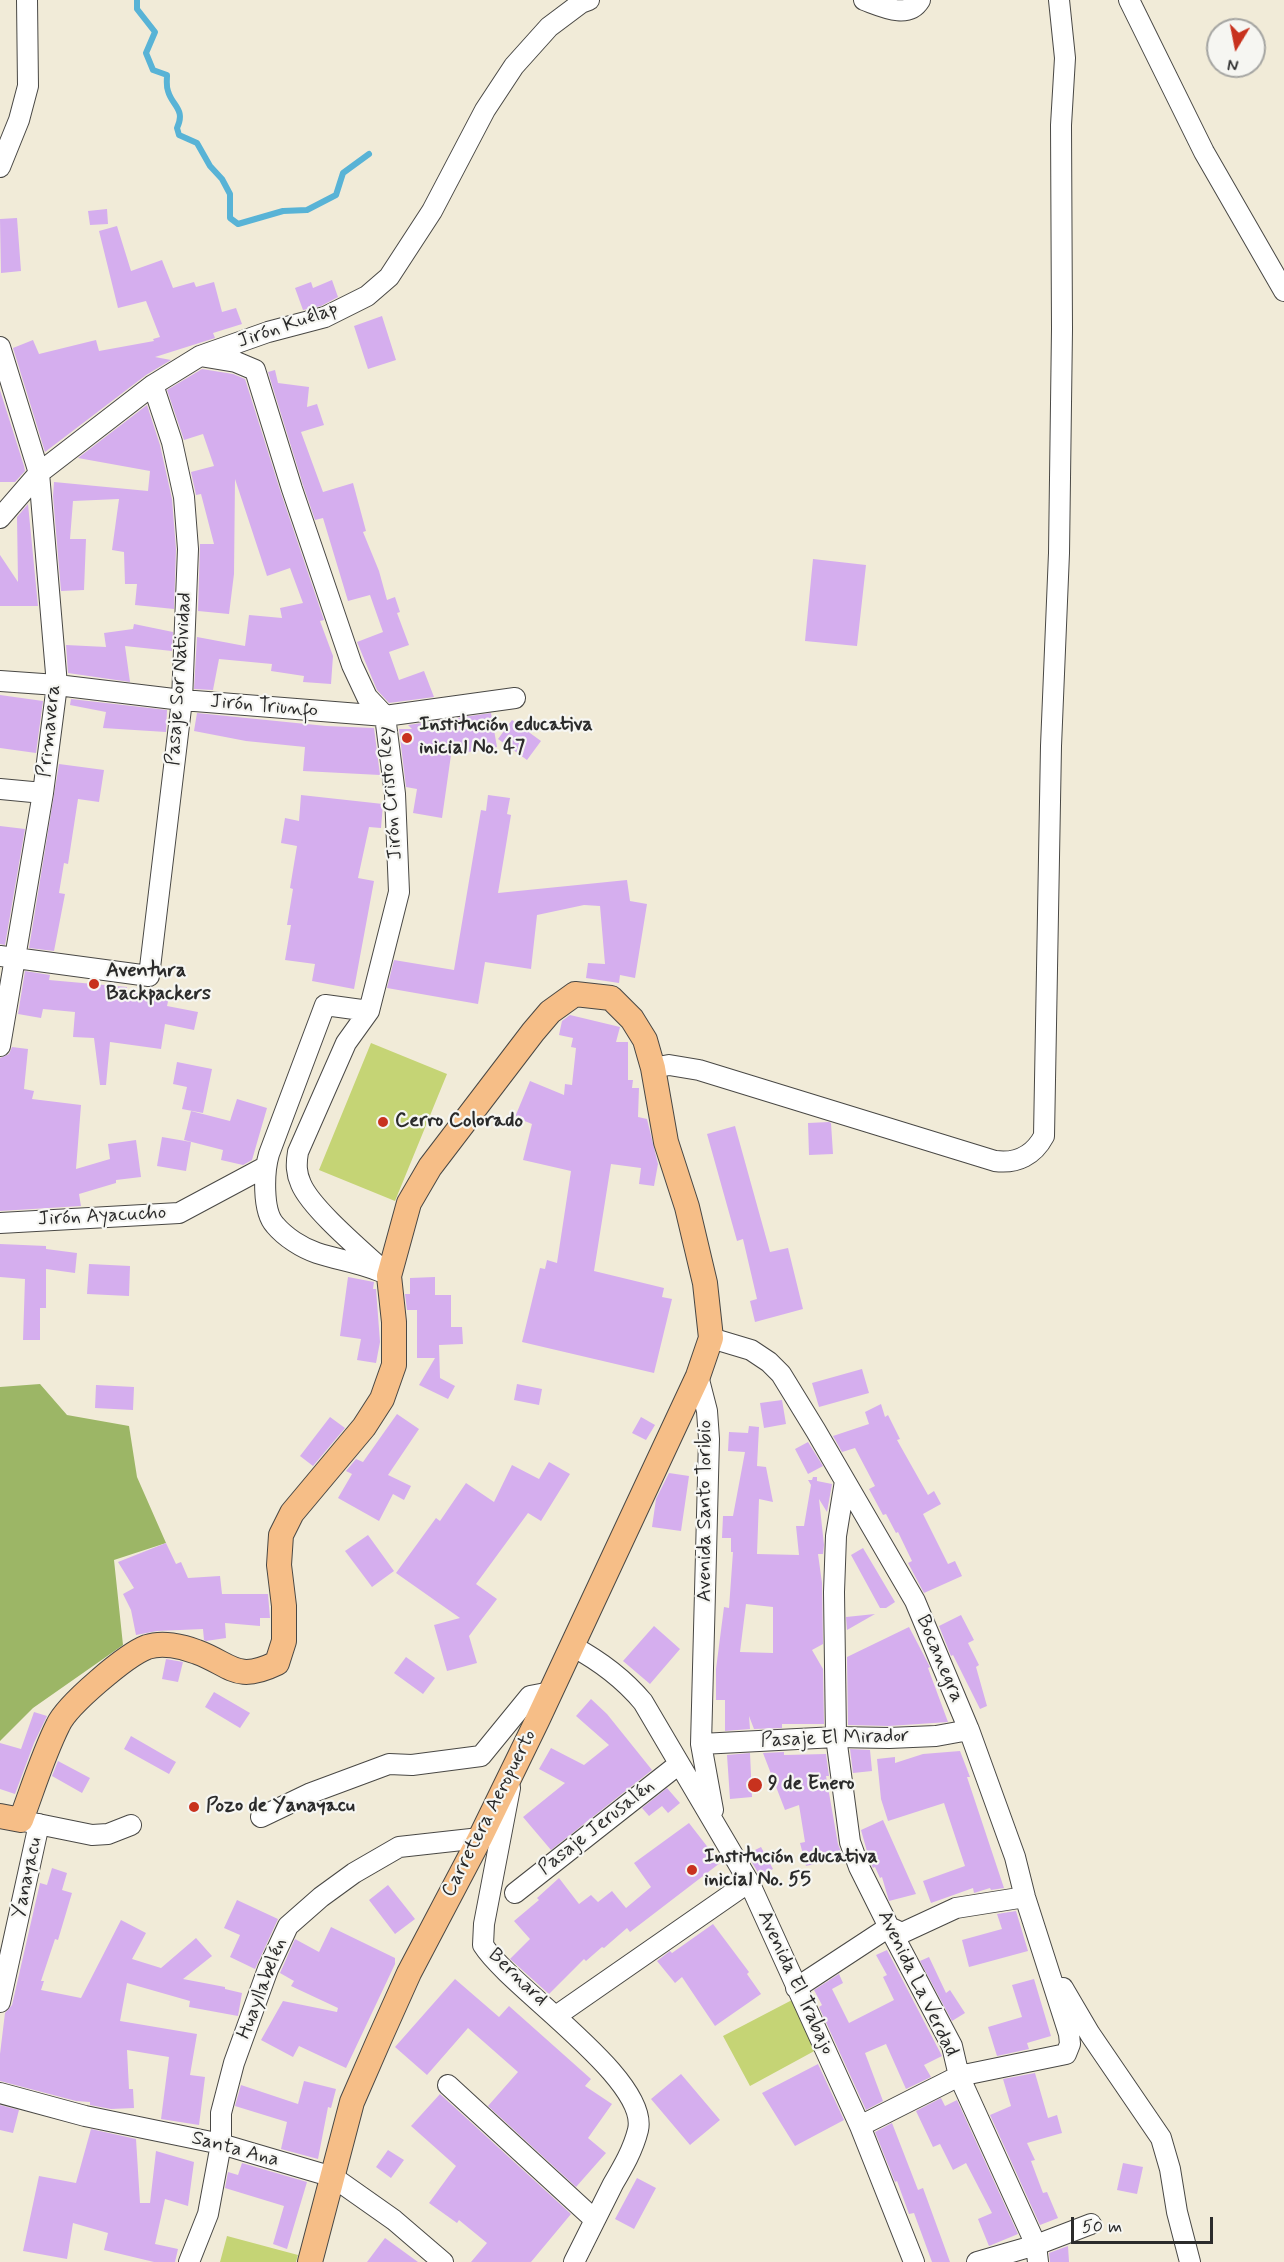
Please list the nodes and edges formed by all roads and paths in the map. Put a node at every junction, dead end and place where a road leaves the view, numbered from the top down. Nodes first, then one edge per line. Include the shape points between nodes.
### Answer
1 (27, 0) edge
2 (589, 0) edge
3 (864, 0) edge
4 (1059, 0) edge
5 (1129, 0) edge
6 (914, 5) edge
7 (0, 167) edge
8 (1284, 291) edge
9 (0, 347) edge
10 (200, 356) junction
11 (5, 381) edge
12 (153, 385) junction
13 (39, 473) junction
14 (0, 518) edge
15 (0, 681) edge
16 (57, 685) junction
17 (515, 698) dead end
18 (182, 700) junction
19 (385, 716) junction
20 (0, 789) edge
21 (43, 793) junction
22 (7, 957) edge
23 (369, 1011) junction
24 (0, 1046) edge
25 (653, 1068) junction
26 (265, 1167) junction
27 (0, 1223) edge
28 (389, 1276) junction
29 (711, 1338) junction
30 (698, 1376) junction
31 (845, 1481) junction
32 (572, 1646) junction
33 (550, 1692) junction
34 (969, 1730) junction
35 (836, 1737) junction
36 (701, 1744) junction
37 (515, 1762) junction
38 (679, 1764) junction
39 (261, 1817) dead end
40 (20, 1820) edge
41 (130, 1825) dead end
42 (716, 1825) junction
43 (480, 1838) junction
44 (749, 1882) junction
45 (515, 1893) dead end
46 (1025, 1897) junction
47 (889, 1927) junction
48 (1043, 1954) junction
49 (796, 1988) junction
50 (0, 2002) edge
51 (556, 2016) junction
52 (959, 2076) junction
53 (448, 2085) dead end
54 (0, 2093) edge
55 (860, 2126) junction
56 (221, 2144) junction
57 (333, 2177) junction
58 (595, 2220) junction
59 (1091, 2224) dead end
60 (1037, 2253) edge
61 (189, 2262) edge
62 (310, 2262) edge
63 (443, 2262) edge
64 (574, 2262) edge
65 (914, 2262) edge
66 (977, 2262) edge
67 (1190, 2262) edge

1 - 7 street via 28,86
2 - 10 street, Jirón Kuélap via 549,27 514,66 485,110 432,212 389,277 367,296 324,317
3 - 6 street via 891,10
4 - 25 street via 1065,58 1061,125 1062,329 1044,1136 1028,1155 1012,1162 995,1161 699,1070 669,1065
5 - 8 street via 1204,152
9 - 11 street, Primavera
10 - 12 street, Jirón Kuélap
10 - 19 street, Jirón Cristo Rey via 236,362 255,370 352,665 367,697
11 - 13 street, Primavera
12 - 13 street, Jirón Kuélap
12 - 18 street, Pasaje Sor Natividad via 172,442 184,497 188,549
13 - 14 street, Jirón Kuélap
13 - 16 street, Primavera
15 - 16 street, Jirón Triunfo
16 - 18 street, Jirón Triunfo
16 - 21 street, Primavera
17 - 19 street, Jirón Triunfo
18 - 19 street, Jirón Triunfo
18 - 22 street, Pasaje Sor Natividad via 149,976
19 - 23 street, Jirón Cristo Rey via 395,794 399,892
20 - 21 street
21 - 22 street, Primavera
22 - 24 street, Primavera
23 - 26 street via 325,1005
23 - 28 street, Jirón Cristo Rey via 346,1043 298,1152 296,1168 301,1186 313,1203
25 - 28 main road via 645,1040 632,1019 611,998 575,994 550,1012 430,1167 409,1203
25 - 29 main road via 666,1142 705,1283
26 - 27 street, Jirón Ayacucho via 179,1213
26 - 28 street via 266,1200 273,1224 291,1240 316,1253 362,1264
28 - 40 main road via 394,1365 382,1399 364,1427 292,1513 281,1535 284,1641 277,1663 259,1672 235,1671 198,1652 171,1645 148,1647 126,1659 58,1723
29 - 30 main road
29 - 31 street, Bocanegra via 751,1350 781,1374
30 - 32 main road, Carretera Aeropuerto
30 - 36 street, Avenida Santo Toribio via 709,1439
31 - 34 street, Bocanegra via 915,1601
31 - 35 street, Avenida La Verdad via 836,1547
32 - 33 main road, Carretera Aeropuerto
32 - 38 street, Avenida El Trabajo via 628,1684
33 - 37 main road, Carretera Aeropuerto
33 - 39 street via 530,1696 481,1755 412,1765 389,1764 311,1793
34 - 35 street, Pasaje El Mirador via 936,1736
34 - 46 street, Bocanegra via 1015,1857
35 - 36 street, Pasaje El Mirador
35 - 47 street, Avenida La Verdad via 850,1842
36 - 42 street, Avenida Santo Toribio
37 - 43 main road, Carretera Aeropuerto
37 - 51 street, Bernard via 483,1945 502,1969
38 - 42 street, Avenida El Trabajo
38 - 45 street, Pasaje Jerusalén
40 - 41 street via 92,1835 108,1834
40 - 50 street, Yanayacu
42 - 44 street, Avenida El Trabajo
43 - 56 street, Huayllabelén via 399,1847 338,1885 288,1926 234,2063 221,2113
43 - 57 main road, Carretera Aeropuerto via 409,1973 352,2102
44 - 49 street, Avenida El Trabajo
44 - 51 street
46 - 47 street via 956,1908 902,1933
46 - 48 street, Bocanegra
47 - 49 street
47 - 52 street, Avenida La Verdad via 952,2046
48 - 52 street, Bocanegra via 1069,2034 1066,2054
48 - 67 street via 1090,2034 1161,2138
49 - 55 street, Avenida El Trabajo
51 - 58 street, Bernard via 629,2094 636,2111 639,2128 631,2150
52 - 55 street
52 - 60 street, Avenida La Verdad
53 - 58 street
54 - 56 street, Santa Ana via 85,2116
55 - 65 street, Avenida El Trabajo
56 - 57 street, Santa Ana
56 - 61 street, Huayllabelén via 208,2214
57 - 62 main road, Carretera Aeropuerto
57 - 63 street, Santa Ana via 394,2220
58 - 64 street
59 - 60 street
60 - 66 street

